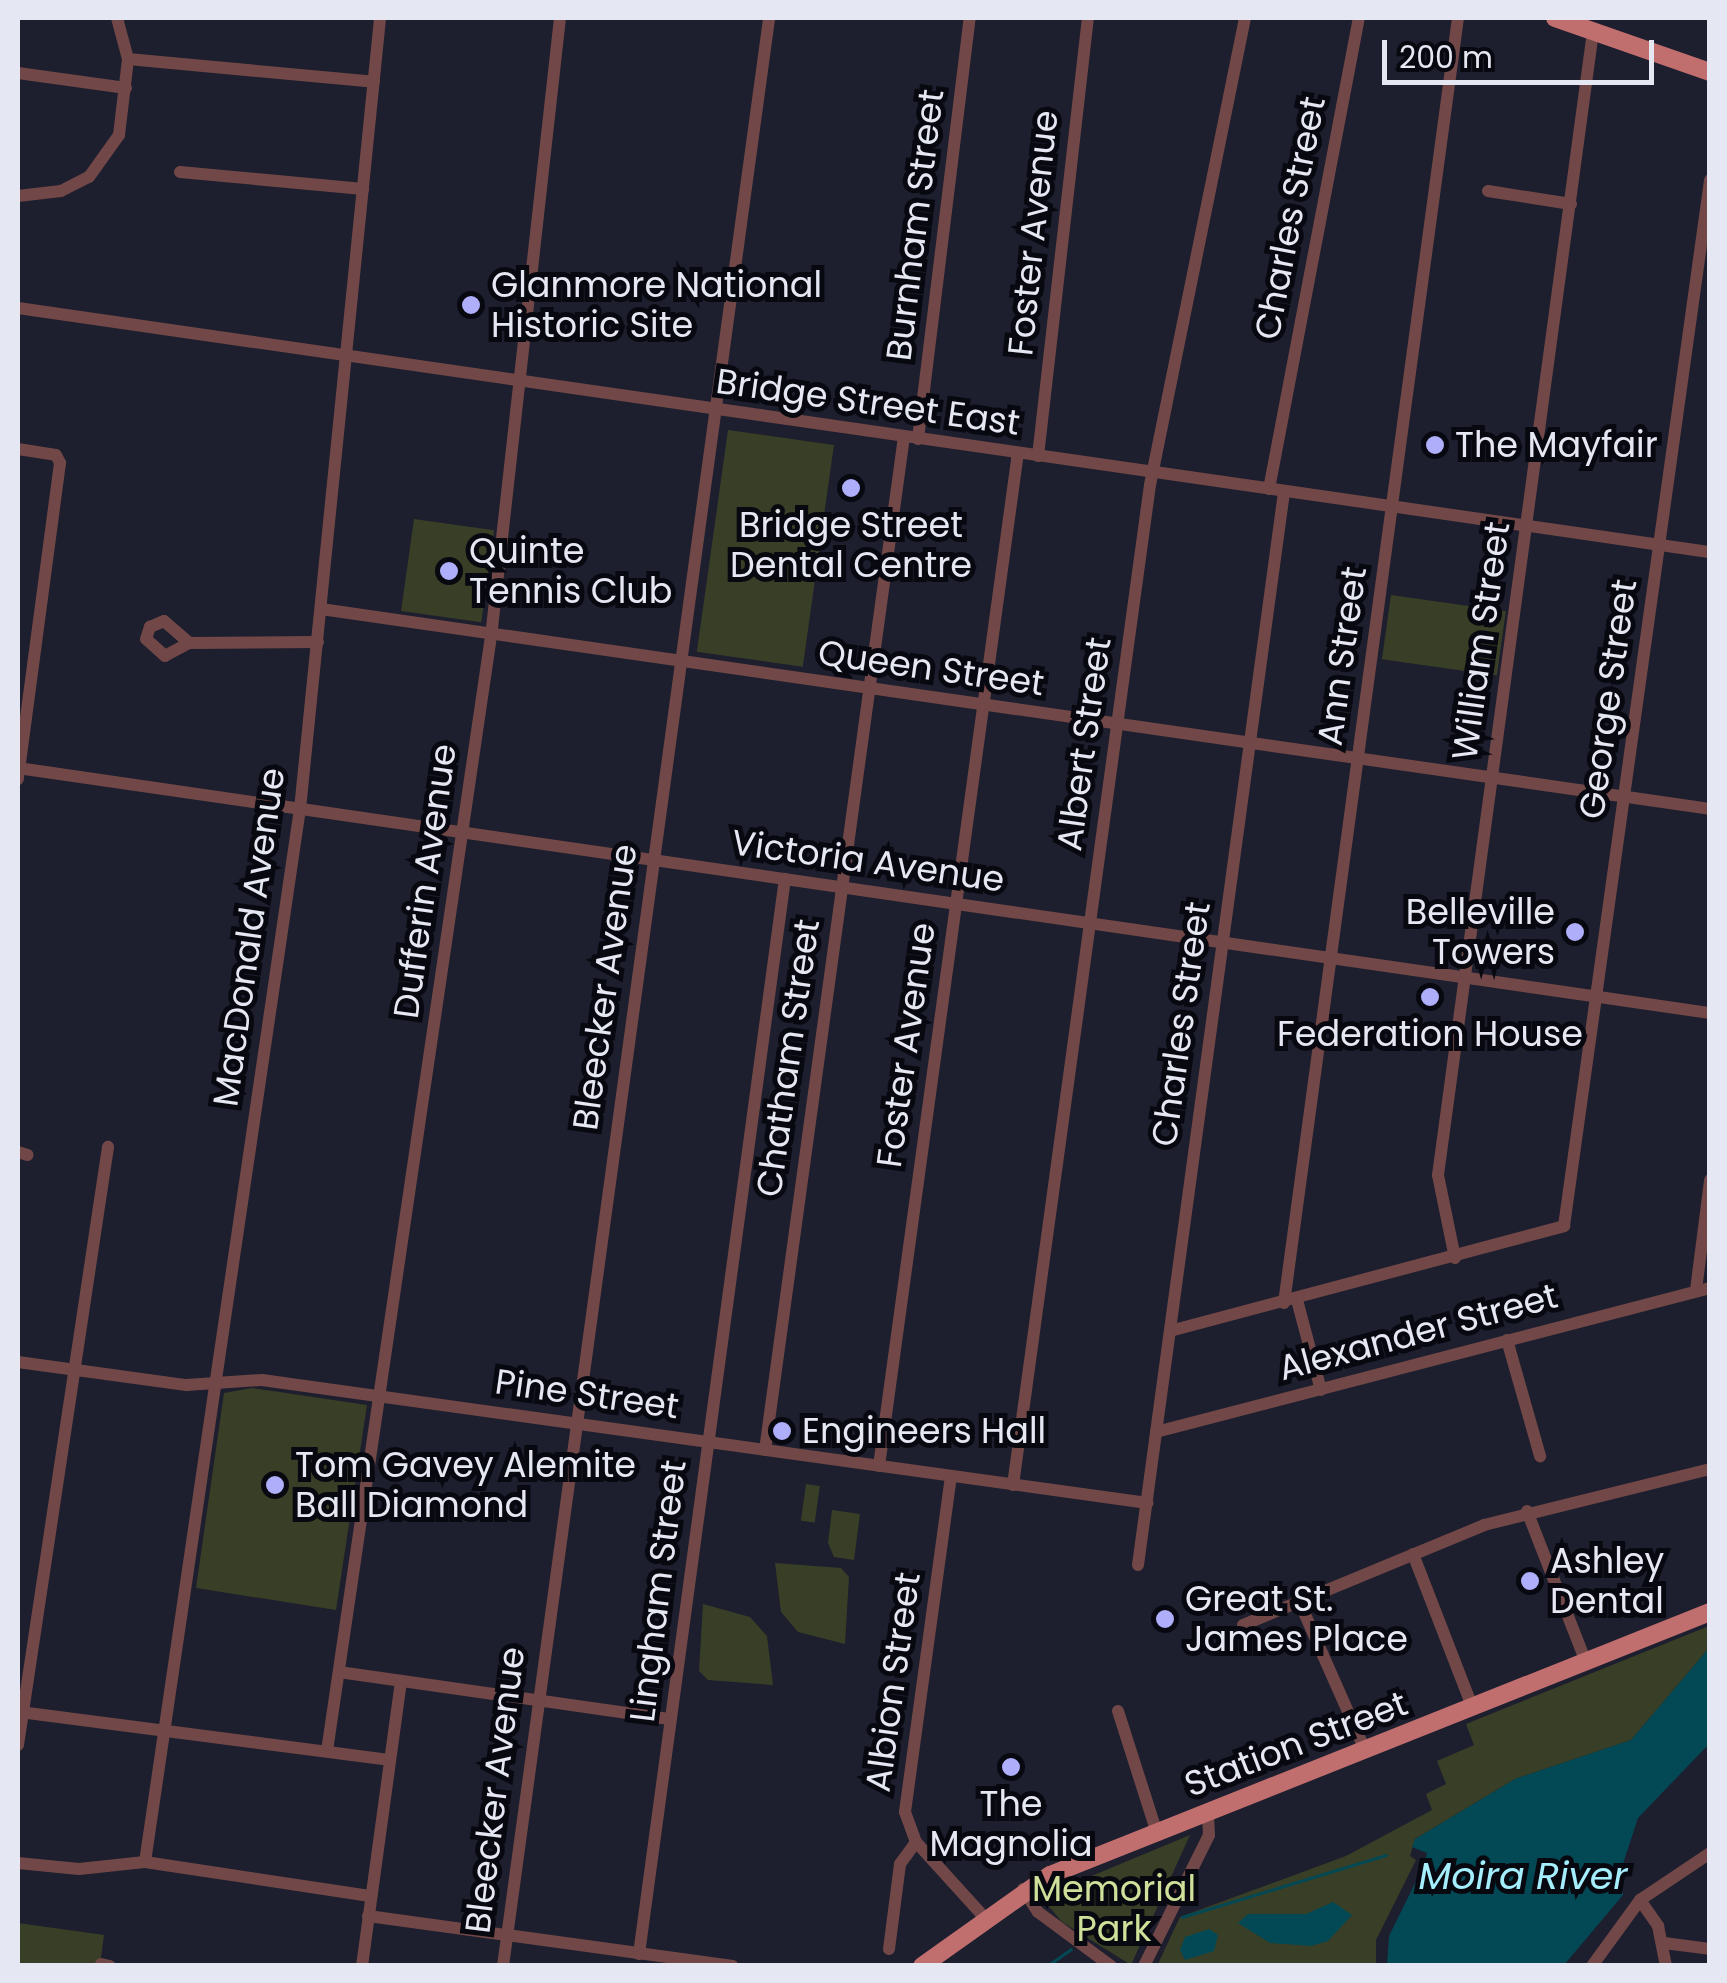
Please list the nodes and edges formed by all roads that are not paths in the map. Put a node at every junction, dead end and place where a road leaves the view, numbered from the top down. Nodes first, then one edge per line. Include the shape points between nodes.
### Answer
1 (117, 18) edge
2 (380, 18) edge
3 (560, 18) edge
4 (769, 18) edge
5 (970, 18) edge
6 (1088, 18) edge
7 (1244, 18) edge
8 (1359, 18) edge
9 (1458, 18) edge
10 (1555, 18) edge
11 (1593, 31) junction
12 (128, 59) junction
13 (1710, 72) edge
14 (18, 73) edge
15 (374, 82) junction
16 (126, 88) junction
17 (180, 172) dead end
18 (1710, 180) edge
19 (363, 189) junction
20 (1488, 191) dead end
21 (18, 196) edge
22 (1571, 204) junction
23 (18, 308) edge
24 (348, 357) junction
25 (522, 382) junction
26 (717, 410) junction
27 (904, 437) junction
28 (918, 439) junction
29 (18, 449) edge
30 (1018, 453) junction
31 (1038, 456) junction
32 (1153, 472) junction
33 (1268, 490) junction
34 (1284, 492) junction
35 (1394, 506) junction
36 (1527, 526) junction
37 (1660, 544) junction
38 (1710, 552) edge
39 (322, 610) junction
40 (491, 637) junction
41 (188, 642) dead end
42 (318, 642) junction
43 (682, 662) junction
44 (869, 690) junction
45 (983, 706) junction
46 (1118, 726) junction
47 (21, 739) edge
48 (1250, 744) junction
49 (1358, 759) junction
50 (18, 772) edge
51 (1492, 778) junction
52 (1625, 797) junction
53 (300, 809) junction
54 (1710, 809) edge
55 (463, 833) junction
56 (654, 861) junction
57 (784, 879) junction
58 (842, 888) junction
59 (956, 904) junction
60 (1089, 923) junction
61 (1222, 942) junction
62 (1330, 958) junction
63 (1464, 978) junction
64 (1597, 997) junction
65 (1710, 1013) edge
66 (108, 1147) dead end
67 (1710, 1180) edge
68 (1455, 1258) junction
69 (1702, 1289) edge
70 (1291, 1301) junction
71 (1170, 1331) junction
72 (1507, 1340) junction
73 (18, 1362) edge
74 (76, 1370) junction
75 (214, 1384) junction
76 (1321, 1390) junction
77 (380, 1396) junction
78 (574, 1423) junction
79 (1156, 1432) junction
80 (708, 1442) junction
81 (765, 1450) junction
82 (1540, 1456) dead end
83 (878, 1466) junction
84 (1708, 1468) edge
85 (951, 1476) junction
86 (1012, 1484) junction
87 (1146, 1503) junction
88 (1527, 1512) junction
89 (1413, 1554) junction
90 (1138, 1566) dead end
91 (1298, 1602) junction
92 (1710, 1612) edge
93 (1243, 1625) dead end
94 (1586, 1662) junction
95 (339, 1672) junction
96 (401, 1681) junction
97 (537, 1700) junction
98 (1473, 1709) junction
99 (1118, 1711) dead end
100 (21, 1713) edge
101 (671, 1719) junction
102 (164, 1727) junction
103 (18, 1744) edge
104 (327, 1751) junction
105 (1366, 1752) junction
106 (389, 1760) junction
107 (1208, 1813) junction
108 (1157, 1833) junction
109 (916, 1842) junction
110 (1710, 1853) edge
111 (145, 1862) junction
112 (18, 1863) edge
113 (1023, 1889) junction
114 (371, 1896) junction
115 (1640, 1900) junction
116 (368, 1916) junction
117 (984, 1917) junction
118 (506, 1936) junction
119 (1664, 1943) junction
120 (889, 1948) dead end
121 (1710, 1949) edge
122 (639, 1954) junction
123 (725, 1965) edge
124 (362, 1966) edge
125 (502, 1966) edge
126 (733, 1966) edge
127 (922, 1966) edge
128 (1111, 1966) edge
129 (1144, 1966) edge
130 (1592, 1966) edge
131 (1666, 1966) edge

1 - 12 street
2 - 15 street, MacDonald Avenue
3 - 25 street, Dufferin Avenue
4 - 26 street, Bleecker Avenue
5 - 28 street, Burnham Street
6 - 31 street, Foster Avenue
7 - 32 street, Albert Street
8 - 33 street, Charles Street
9 - 35 street, Ann Street
10 - 11 main road
11 - 13 main road
11 - 22 street, William Street
12 - 15 street
12 - 16 street
14 - 16 street
15 - 19 street, MacDonald Avenue
16 - 21 street via 119,135 89,177 62,191
17 - 19 street
18 - 37 street, George Street
19 - 24 street, MacDonald Avenue
20 - 22 street
22 - 36 street, William Street
23 - 24 street, Bridge Street East
24 - 25 street, Bridge Street East
24 - 39 street, MacDonald Avenue
25 - 26 street, Bridge Street East
25 - 40 street, Dufferin Avenue
26 - 27 street, Bridge Street East
26 - 43 street, Bleecker Avenue
27 - 28 street, Bridge Street East
27 - 44 street, Chatham Street
28 - 30 street, Bridge Street East
29 - 47 street via 56,455 60,463
30 - 31 street, Bridge Street East
30 - 45 street, Foster Avenue
31 - 32 street, Bridge Street East
32 - 33 street, Bridge Street East
32 - 46 street, Albert Street
33 - 34 street, Bridge Street East
34 - 35 street, Bridge Street East
34 - 48 street, Charles Street
35 - 36 street, Bridge Street East
35 - 49 street, Ann Street
36 - 37 street, Bridge Street East
36 - 51 street, William Street
37 - 38 street, Bridge Street East
37 - 52 street, George Street
39 - 40 street, Queen Street
39 - 42 street, MacDonald Avenue
40 - 43 street, Queen Street
40 - 55 street, Dufferin Avenue
41 - 42 street
42 - 53 street, MacDonald Avenue
43 - 44 street, Queen Street
43 - 56 street, Bleecker Avenue
44 - 45 street, Queen Street
44 - 58 street, Chatham Street
45 - 46 street, Queen Street
45 - 59 street, Foster Avenue
46 - 48 street, Queen Street
46 - 60 street, Albert Street
47 - 50 street
48 - 49 street, Queen Street
48 - 61 street, Charles Street
49 - 51 street, Queen Street
49 - 62 street, Ann Street
50 - 53 street, Victoria Avenue
51 - 52 street, Queen Street
51 - 63 street, William Street
52 - 54 street, Queen Street
52 - 64 street, George Street
53 - 55 street, Victoria Avenue
53 - 75 street, MacDonald Avenue
55 - 56 street, Victoria Avenue
55 - 77 street, Dufferin Avenue
56 - 57 street, Victoria Avenue
56 - 78 street, Bleecker Avenue
57 - 58 street, Victoria Avenue
57 - 80 street, Lingham Street
58 - 59 street, Victoria Avenue
58 - 81 street, Chatham Street
59 - 60 street, Victoria Avenue
59 - 83 street, Foster Avenue
60 - 61 street, Victoria Avenue
60 - 86 street, Albert Street
61 - 62 street, Victoria Avenue
61 - 71 street, Charles Street
62 - 63 street, Victoria Avenue
62 - 70 street, Ann Street
63 - 64 street, Victoria Avenue
63 - 68 street, William Street via 1437,1186
64 - 65 street, Victoria Avenue
64 - 68 street, George Street via 1564,1226
66 - 74 street
67 - 69 street
68 - 70 street
69 - 72 street, Alexander Street
70 - 71 street
70 - 76 street, Ann Street
71 - 79 street, Charles Street
72 - 76 street, Alexander Street
72 - 82 street
73 - 74 street, Pine Street
74 - 75 street, Pine Street
74 - 100 street
75 - 77 street, Pine Street via 262,1380
75 - 102 street, MacDonald Avenue
76 - 79 street, Alexander Street
77 - 78 street, Pine Street
77 - 95 street, Dufferin Avenue
78 - 80 street, Pine Street
78 - 97 street, Bleecker Avenue
79 - 87 street, Charles Street
80 - 81 street, Pine Street
80 - 101 street, Lingham Street
81 - 83 street, Pine Street
83 - 85 street, Pine Street
84 - 88 street
85 - 86 street, Pine Street
85 - 109 street, Albion Street via 905,1812
86 - 87 street, Pine Street
87 - 90 street, Charles Street
88 - 89 street
88 - 94 street
89 - 91 street
89 - 98 street
91 - 93 street
91 - 105 street
92 - 94 main road, Station Street
94 - 98 main road, Station Street
95 - 96 street
95 - 104 street, Dufferin Avenue
96 - 97 street
96 - 106 street
97 - 101 street
97 - 118 street, Bleecker Avenue
98 - 105 main road, Station Street
99 - 108 street
100 - 102 street
100 - 103 street
101 - 122 street, Lingham Street
102 - 104 street
102 - 111 street, MacDonald Avenue
104 - 106 street
105 - 107 main road, Station Street
106 - 114 street
107 - 108 main road, Station Street
107 - 129 street via 1209,1835
108 - 113 main road, Station Street
109 - 117 street
109 - 120 street, Albion Street via 900,1864
110 - 115 street
111 - 112 street via 79,1869
111 - 114 street
113 - 117 main road, Station Street
113 - 128 street via 1038,1912
114 - 116 street
115 - 119 street
115 - 130 street
116 - 118 street
116 - 124 street
117 - 127 main road, Station Street
118 - 122 street
118 - 125 street, Bleecker Avenue
119 - 121 street
119 - 131 street
122 - 123 street
123 - 126 street

